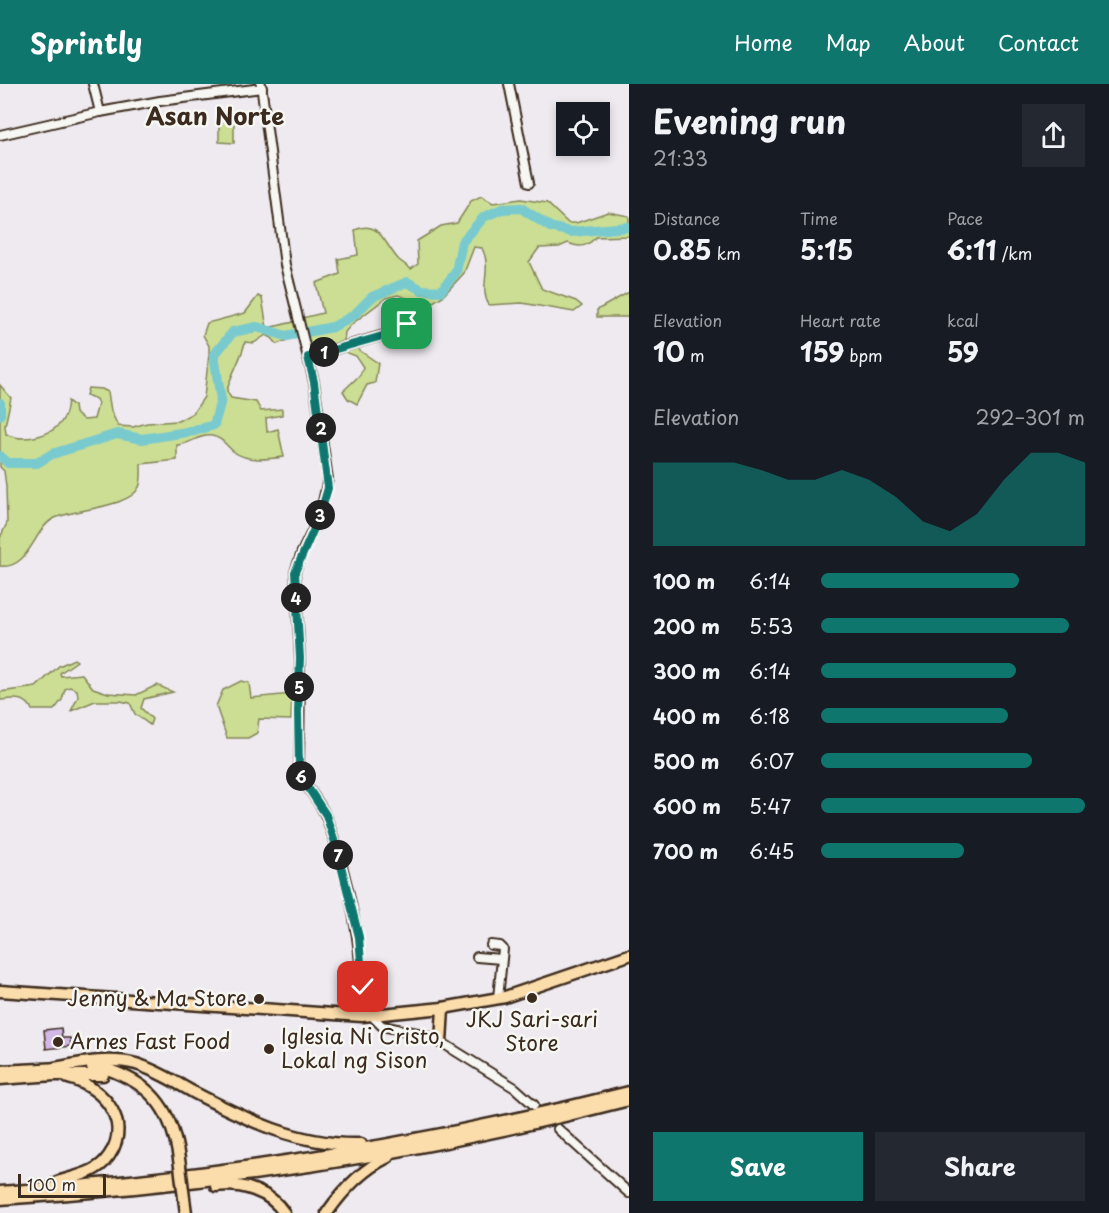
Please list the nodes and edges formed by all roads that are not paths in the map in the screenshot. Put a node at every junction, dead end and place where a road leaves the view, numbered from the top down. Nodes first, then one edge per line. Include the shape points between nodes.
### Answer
1 (93, 84) edge
2 (509, 84) edge
3 (262, 86) edge
4 (100, 112) junction
5 (0, 135) edge
6 (530, 183) dead end
7 (412, 312) dead end
8 (308, 357) junction
9 (491, 945) dead end
10 (629, 955) edge
11 (477, 957) dead end
12 (501, 959) junction
13 (0, 992) edge
14 (498, 998) junction
15 (443, 1008) junction
16 (367, 1016) junction
17 (441, 1042) junction
18 (0, 1071) edge
19 (54, 1071) junction
20 (0, 1079) edge
21 (629, 1092) edge
22 (629, 1100) edge
23 (534, 1105) dead end
24 (558, 1129) dead end
25 (402, 1147) junction
26 (180, 1185) junction
27 (34, 1190) junction
28 (0, 1192) edge
29 (629, 1193) edge
30 (182, 1198) junction
31 (0, 1199) edge
32 (181, 1213) edge
33 (186, 1213) edge
34 (284, 1213) edge
35 (327, 1213) edge

1 - 4 street
2 - 6 street
3 - 4 street
3 - 8 street via 285,265
4 - 5 street
7 - 8 street via 399,331
8 - 16 street via 328,488 295,572 300,643 300,772 326,815 336,846 359,937
9 - 12 street via 502,948
10 - 14 highway
11 - 12 street
12 - 14 street
13 - 16 highway
14 - 15 highway
15 - 16 highway
15 - 17 highway
16 - 17 street via 382,1026
17 - 23 street
18 - 19 highway
19 - 20 highway
19 - 25 highway via 97,1060 135,1064 256,1123 305,1140
19 - 27 highway via 93,1087 108,1100 114,1112 116,1136 104,1162 92,1171
19 - 30 highway via 95,1074 130,1085 158,1110 169,1134
21 - 25 highway
22 - 25 highway via 552,1120
24 - 29 street
25 - 26 highway via 279,1172
25 - 27 highway
25 - 35 highway via 368,1168
26 - 31 highway
26 - 34 highway via 247,1188 276,1203
27 - 28 highway
30 - 32 highway
30 - 33 highway

